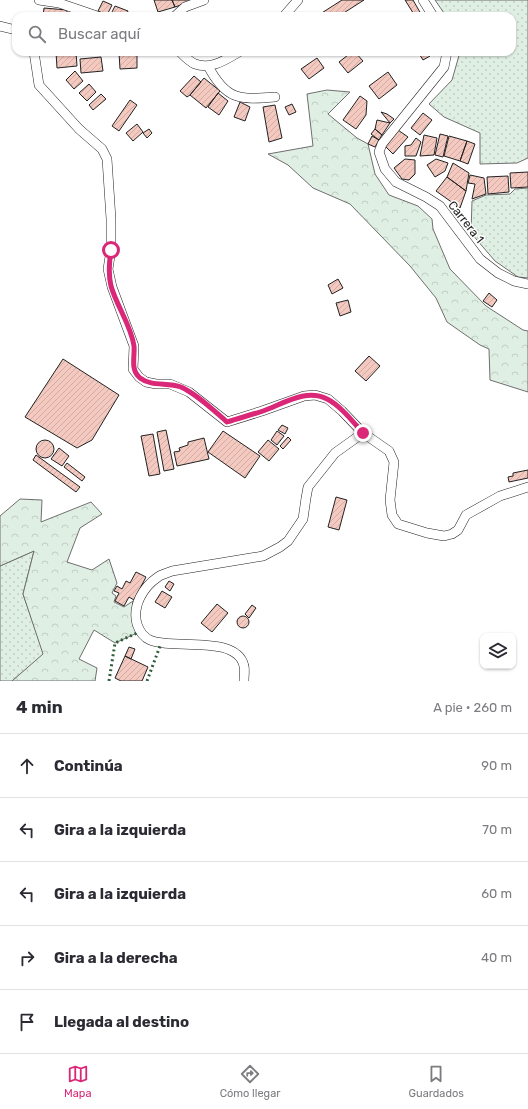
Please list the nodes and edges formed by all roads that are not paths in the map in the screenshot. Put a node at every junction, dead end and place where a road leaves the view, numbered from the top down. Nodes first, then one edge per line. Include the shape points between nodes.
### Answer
1 (39, 0) edge
2 (204, 0) edge
3 (298, 0) edge
4 (423, 0) edge
5 (85, 12) edge
6 (179, 12) edge
7 (288, 12) edge
8 (430, 12) edge
9 (0, 26) edge
10 (12, 29) edge
11 (34, 56) edge
12 (185, 56) edge
13 (232, 56) edge
14 (446, 56) edge
15 (208, 66) junction
16 (275, 97) dead end
17 (528, 284) edge
18 (363, 433) junction
19 (528, 487) edge
20 (244, 681) edge

1 - 5 street via 59,3
2 - 6 street via 185,7
3 - 7 street
4 - 8 street
9 - 10 street
11 - 18 street via 39,85 79,129 102,149 107,159 111,219 108,269 134,346 133,369 139,377 146,382 170,384 190,392 227,422 304,396 315,395 328,399 342,410
12 - 15 street via 194,64
13 - 15 street
14 - 17 street, Carrera 1 via 444,67 382,144 379,152 385,169 396,182 440,206 480,259 509,279
15 - 16 street via 228,93 250,99
18 - 19 street via 389,451 394,462 390,500 392,515 398,524 411,529 427,534 452,534 458,530 466,515 500,496
18 - 20 street via 335,453 308,487 303,519 288,541 280,547 263,556 172,571 158,577 137,602 136,618 140,631 149,640 218,646 231,651 243,662

